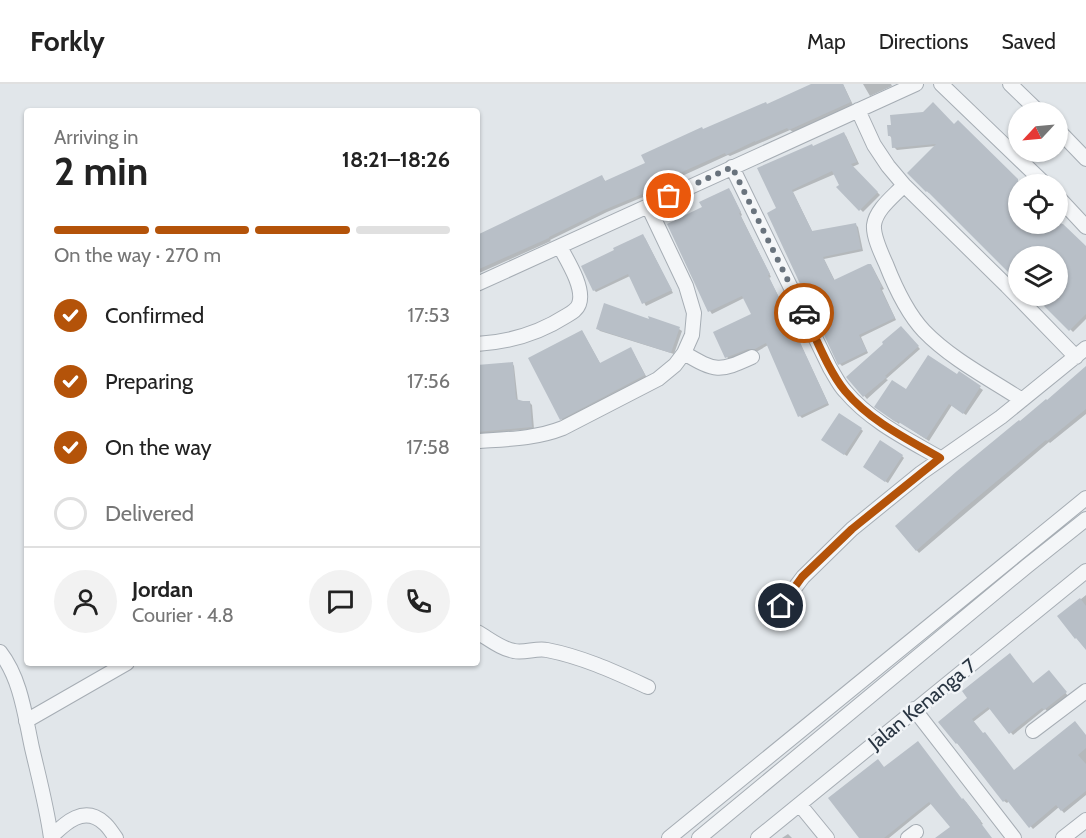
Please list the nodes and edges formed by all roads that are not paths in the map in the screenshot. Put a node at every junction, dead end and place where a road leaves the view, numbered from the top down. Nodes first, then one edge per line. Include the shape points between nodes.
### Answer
1 (916, 84) edge
2 (941, 84) edge
3 (1010, 84) edge
4 (1029, 102) edge
5 (858, 110) junction
6 (1068, 140) edge
7 (1086, 159) edge
8 (732, 167) junction
9 (1035, 174) edge
10 (904, 185) junction
11 (648, 206) junction
12 (1068, 208) edge
13 (1086, 227) edge
14 (560, 246) junction
15 (480, 283) edge
16 (480, 344) edge
17 (684, 353) junction
18 (1081, 353) edge
19 (753, 357) dead end
20 (1022, 400) junction
21 (480, 441) edge
22 (940, 458) junction
23 (1086, 498) edge
24 (1086, 519) edge
25 (1086, 571) edge
26 (781, 606) dead end
27 (480, 634) edge
28 (0, 652) edge
29 (122, 666) edge
30 (648, 687) dead end
31 (1085, 693) edge
32 (914, 709) junction
33 (26, 721) junction
34 (1033, 731) dead end
35 (800, 805) junction
36 (1086, 820) edge
37 (51, 838) edge
38 (116, 838) edge
39 (669, 838) edge
40 (699, 838) edge
41 (758, 838) edge
42 (827, 838) edge
43 (1014, 838) edge
44 (1063, 838) edge

1 - 5 street
2 - 9 street
3 - 4 street
5 - 8 street
5 - 10 street via 874,145
6 - 7 street
8 - 11 street
8 - 22 street via 844,390 878,420
10 - 18 street
10 - 20 street via 879,212 874,225 877,243 907,307 924,331 949,353
11 - 14 street
11 - 17 street via 686,286 694,313 692,335
12 - 13 street
14 - 15 street
14 - 16 street via 580,292 576,310 526,336
17 - 19 street via 718,368
17 - 21 street via 658,379 563,428 533,437
18 - 20 street
20 - 22 street
22 - 26 street via 852,529 802,577
23 - 39 street
24 - 40 street
25 - 32 street, Jalan Kenanga 7
27 - 30 street via 507,649 545,650 569,656
28 - 33 street via 20,693
29 - 33 street
31 - 34 street
32 - 35 street, Jalan Kenanga 7
32 - 43 street
33 - 37 street
35 - 41 street, Jalan Kenanga 7
35 - 42 street
36 - 44 street
37 - 38 street via 67,821 83,816 104,822

